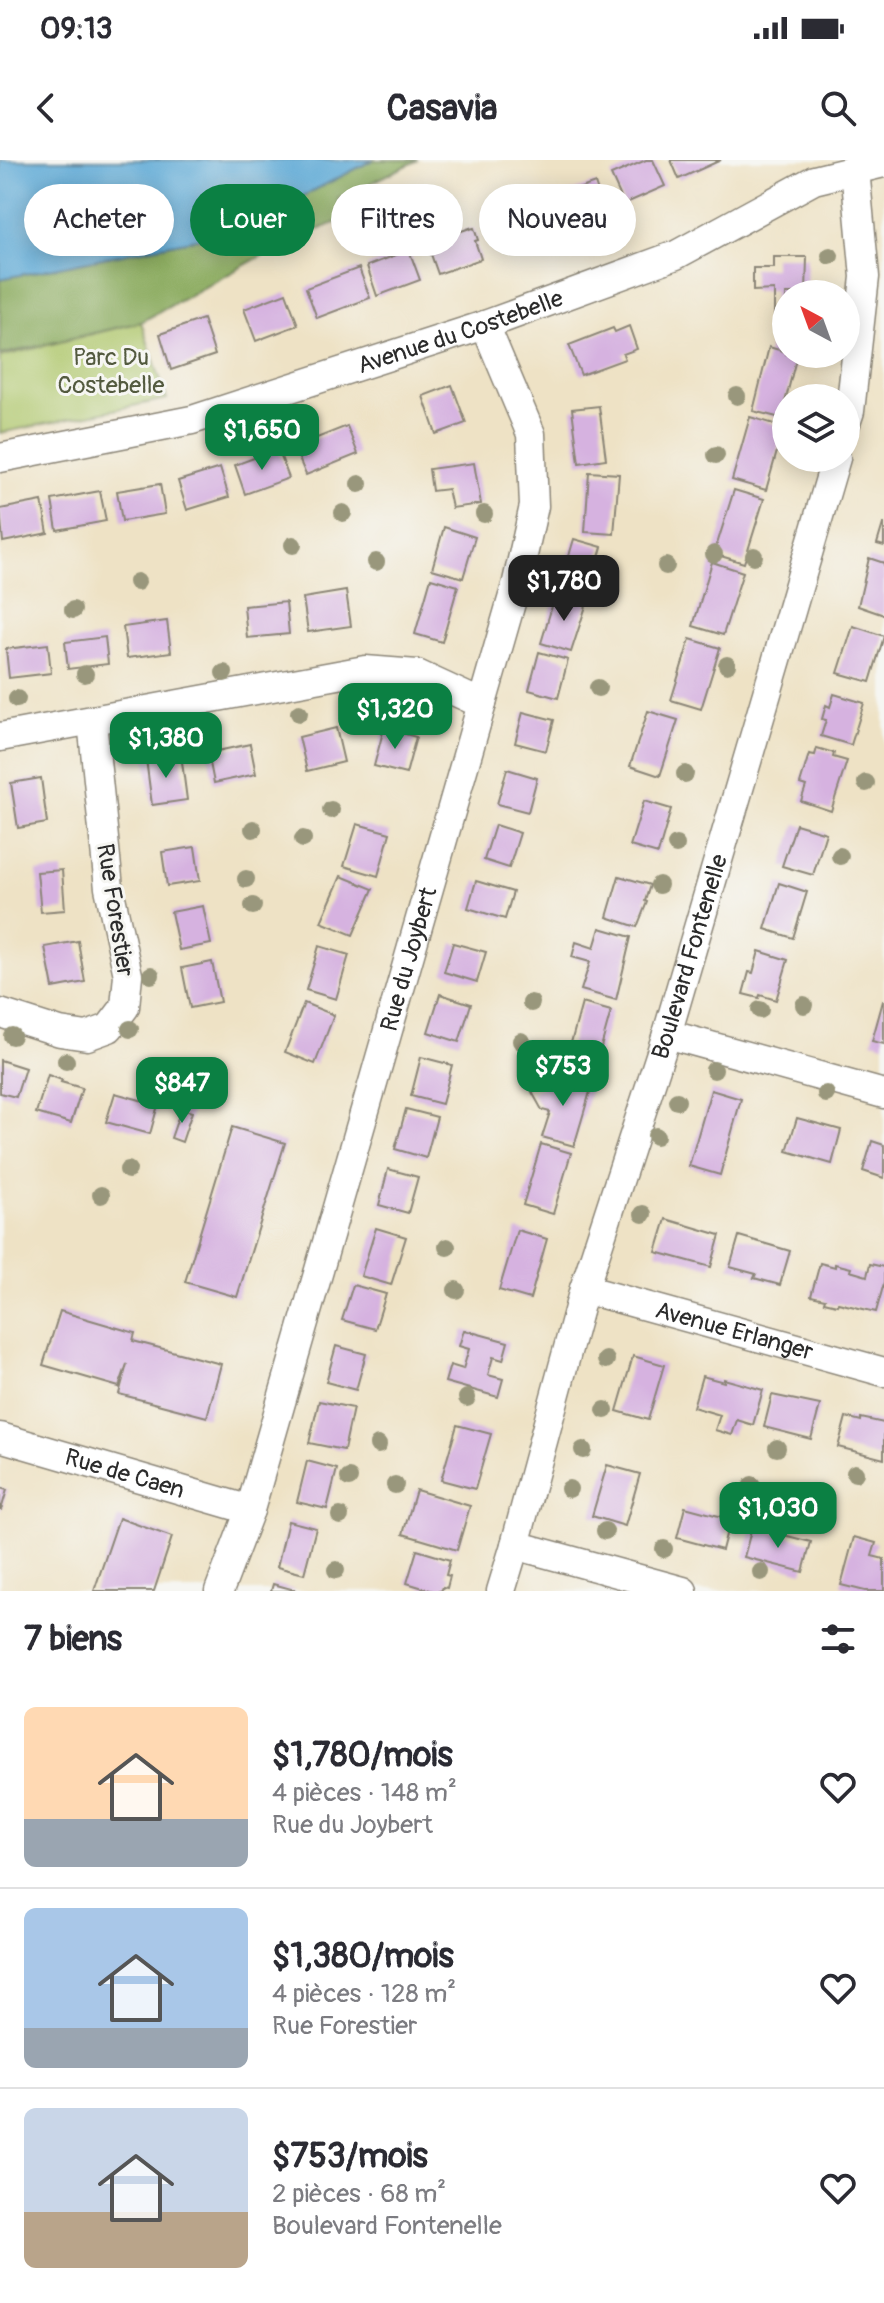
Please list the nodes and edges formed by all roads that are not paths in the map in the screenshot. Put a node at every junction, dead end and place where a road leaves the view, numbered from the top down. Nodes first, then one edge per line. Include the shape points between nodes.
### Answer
1 (884, 163) edge
2 (855, 169) junction
3 (485, 325) junction
4 (853, 384) edge
5 (0, 458) edge
6 (832, 472) edge
7 (482, 704) junction
8 (92, 721) junction
9 (0, 737) edge
10 (0, 1013) edge
11 (667, 1034) junction
12 (884, 1094) edge
13 (584, 1289) junction
14 (884, 1372) edge
15 (0, 1437) edge
16 (250, 1510) junction
17 (515, 1545) junction
18 (219, 1591) edge
19 (501, 1591) edge
20 (683, 1591) edge

1 - 2 street, Avenue du Costebelle
2 - 3 street, Avenue du Costebelle via 814,180 676,255
2 - 4 street via 865,277
3 - 5 street, Avenue du Costebelle via 192,420
3 - 7 street, Rue du Joybert via 531,434 534,506
6 - 11 street, Boulevard Fontenelle
7 - 8 street via 417,674 365,670
7 - 16 street, Rue du Joybert
8 - 9 street
8 - 10 street, Rue Forestier via 109,888 128,975 125,1007 109,1028 87,1036
11 - 12 street
11 - 13 street, Boulevard Fontenelle
13 - 14 street, Avenue Erlanger
13 - 17 street, Boulevard Fontenelle
15 - 16 street, Rue de Caen
16 - 18 street, Rue du Joybert
17 - 19 street, Boulevard Fontenelle
17 - 20 street

